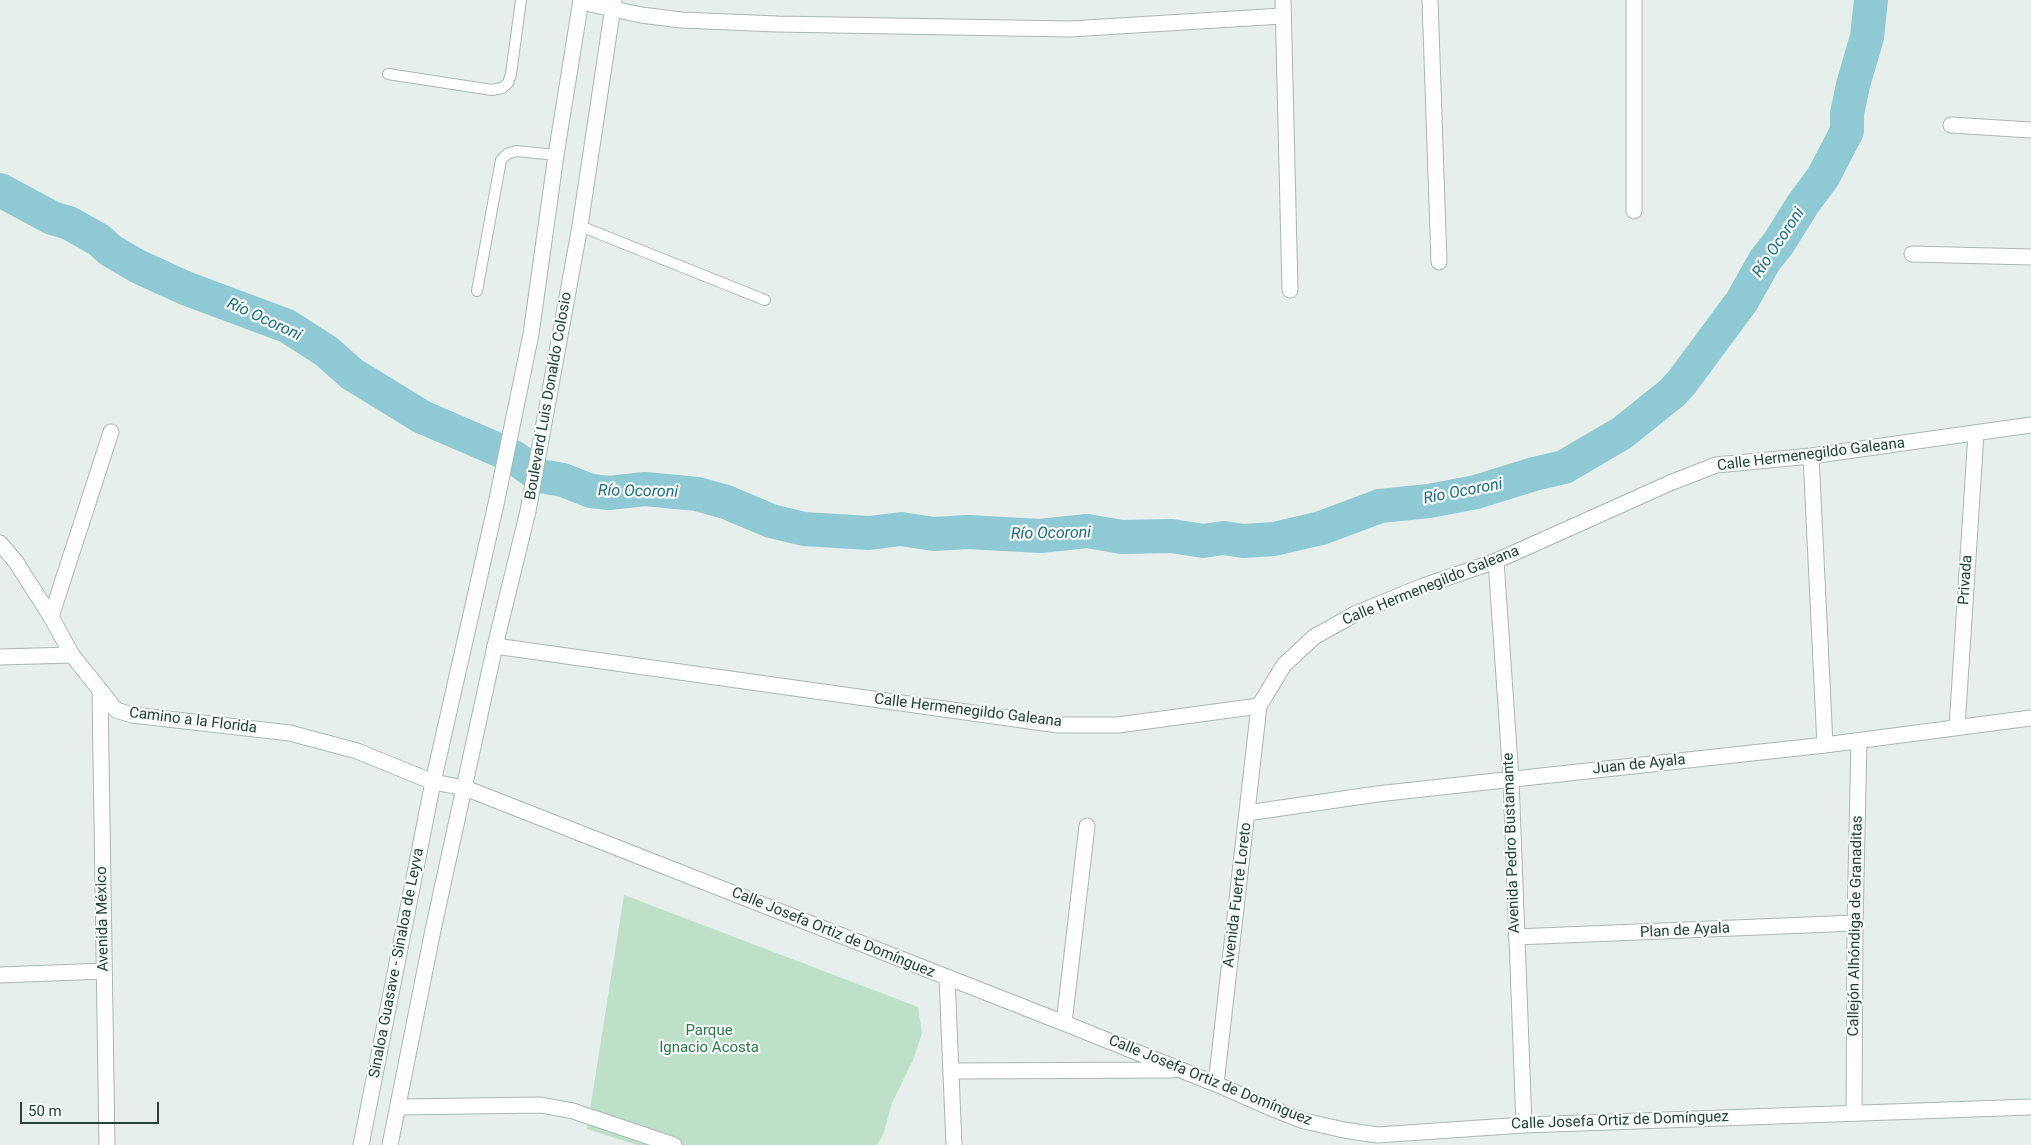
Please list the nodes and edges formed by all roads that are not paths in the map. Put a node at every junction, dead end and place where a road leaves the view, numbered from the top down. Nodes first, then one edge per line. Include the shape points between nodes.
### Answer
1 (521, 0) edge
2 (1283, 0) edge
3 (1430, 0) edge
4 (1634, 0) edge
5 (578, 1) edge
6 (613, 5) edge
7 (1282, 16) junction
8 (388, 74) dead end
9 (1951, 125) dead end
10 (2031, 130) edge
11 (556, 155) junction
12 (1634, 211) dead end
13 (580, 226) junction
14 (1912, 254) dead end
15 (2031, 257) edge
16 (1439, 262) dead end
17 (1290, 290) dead end
18 (478, 291) dead end
19 (765, 300) dead end
20 (2031, 425) edge
21 (111, 432) dead end
22 (1976, 434) junction
23 (1810, 456) junction
24 (0, 543) edge
25 (1496, 561) junction
26 (51, 617) junction
27 (495, 646) junction
28 (72, 655) junction
29 (0, 657) edge
30 (100, 692) junction
31 (1260, 706) junction
32 (2031, 718) edge
33 (1957, 727) junction
34 (1860, 740) junction
35 (1825, 745) junction
36 (1511, 779) junction
37 (433, 782) junction
38 (465, 788) junction
39 (1247, 813) junction
40 (1087, 826) dead end
41 (1855, 923) junction
42 (1516, 937) junction
43 (104, 970) junction
44 (0, 975) edge
45 (947, 978) junction
46 (1064, 1023) junction
47 (1182, 1070) junction
48 (952, 1071) junction
49 (1216, 1084) junction
50 (2031, 1106) edge
51 (398, 1107) junction
52 (1854, 1112) junction
53 (1524, 1125) junction
54 (1379, 1140) edge
55 (107, 1145) edge
56 (361, 1145) edge
57 (390, 1145) edge
58 (674, 1145) edge
59 (954, 1145) edge

1 - 8 lane via 511,74 502,88 492,90
2 - 7 street
3 - 16 street
4 - 12 street
5 - 6 street
5 - 11 street, Boulevard Luis Donaldo Colosio
6 - 7 street via 641,15 681,20 1070,29
6 - 13 street, Boulevard Luis Donaldo Colosio
7 - 17 street
9 - 10 street
11 - 18 lane via 516,151 501,160
11 - 37 street, Boulevard Luis Donaldo Colosio via 531,334
13 - 19 lane
13 - 27 street, Boulevard Luis Donaldo Colosio via 528,511
14 - 15 street
20 - 22 street, Calle Hermenegildo Galeana
21 - 26 street
22 - 23 street, Calle Hermenegildo Galeana
22 - 33 street, Privada
23 - 25 street, Calle Hermenegildo Galeana via 1716,465
23 - 35 street
24 - 26 street, Camino a la Florida
25 - 31 street, Calle Hermenegildo Galeana via 1363,610 1314,638 1284,665
25 - 36 street, Avenida Pedro Bustamante
26 - 28 street, Camino a la Florida
27 - 31 street, Calle Hermenegildo Galeana via 1058,725 1118,725
27 - 38 street, Boulevard Luis Donaldo Colosio
28 - 29 street
28 - 30 street, Camino a la Florida
30 - 37 street, Camino a la Florida via 116,710 132,715 290,733 357,751
30 - 43 street, Avenida México
31 - 39 street, Avenida Fuerte Loreto
32 - 33 street, Juan de Ayala
33 - 34 street, Juan de Ayala
34 - 35 street, Juan de Ayala
34 - 41 street, Callejón Alhóndiga de Granaditas
35 - 36 street, Juan de Ayala
36 - 39 street, Juan de Ayala
36 - 42 street, Avenida Pedro Bustamante
37 - 38 street, Camino a la Florida
37 - 56 street, Sinaloa Guasave - Sinaloa de Leyva
38 - 45 street, Calle Josefa Ortiz de Domínguez
38 - 51 street, Sinaloa Guasave - Sinaloa de Leyva
39 - 49 street, Avenida Fuerte Loreto
40 - 46 street
41 - 42 street, Plan de Ayala
41 - 52 street, Callejón Alhóndiga de Granaditas
42 - 53 street, Avenida Pedro Bustamante
43 - 44 street
43 - 55 street, Avenida México
45 - 46 street, Calle Josefa Ortiz de Domínguez
45 - 48 street
46 - 47 street, Calle Josefa Ortiz de Domínguez
47 - 48 street
47 - 49 street, Calle Josefa Ortiz de Domínguez
48 - 59 street
49 - 54 street, Calle Josefa Ortiz de Domínguez via 1304,1120
50 - 52 street, Calle Josefa Ortiz de Domínguez
51 - 57 street, Sinaloa Guasave - Sinaloa de Leyva
51 - 58 street via 541,1105 573,1111
52 - 53 street, Calle Josefa Ortiz de Domínguez
53 - 54 street, Calle Josefa Ortiz de Domínguez

